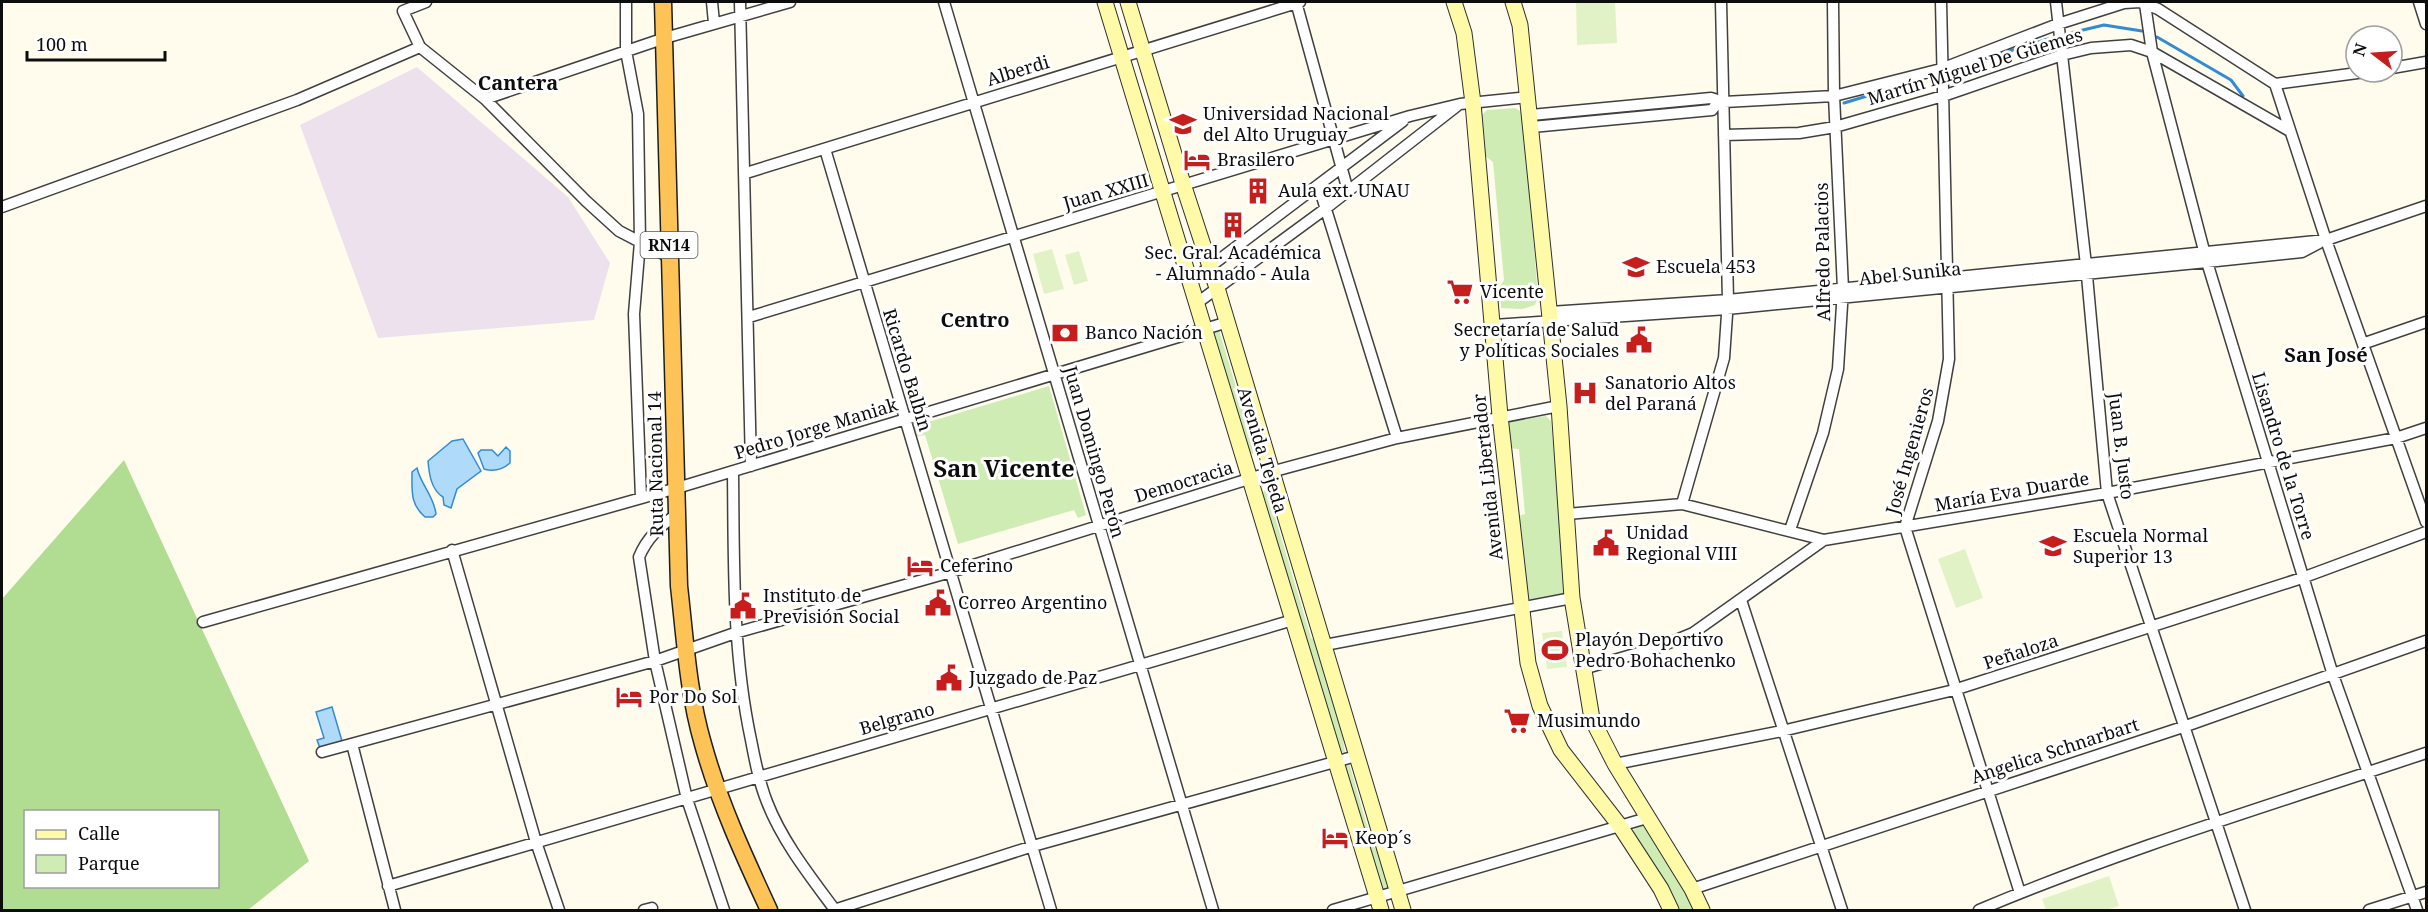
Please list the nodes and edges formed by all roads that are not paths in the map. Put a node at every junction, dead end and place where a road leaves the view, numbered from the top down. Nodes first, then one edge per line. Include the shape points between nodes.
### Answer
1 (426, 2) edge
2 (626, 2) edge
3 (663, 2) edge
4 (712, 2) edge
5 (740, 2) edge
6 (790, 2) edge
7 (944, 2) edge
8 (1105, 2) edge
9 (1128, 2) edge
10 (1298, 2) edge
11 (1454, 2) edge
12 (1513, 2) edge
13 (1720, 2) edge
14 (1833, 2) edge
15 (1941, 2) edge
16 (2056, 2) edge
17 (2419, 2) edge
18 (2145, 4) junction
19 (401, 6) edge
20 (741, 15) junction
21 (714, 23) junction
22 (2058, 24) junction
23 (2427, 24) edge
24 (665, 38) junction
25 (420, 47) junction
26 (1143, 50) junction
27 (626, 51) junction
28 (2152, 52) junction
29 (2062, 55) junction
30 (1122, 56) junction
31 (2427, 62) edge
32 (2404, 66) edge
33 (1941, 69) junction
34 (2344, 75) edge
35 (2275, 84) junction
36 (1834, 96) junction
37 (1943, 96) junction
38 (1528, 97) junction
39 (485, 99) junction
40 (974, 102) junction
41 (1721, 102) junction
42 (1466, 104) junction
43 (1410, 116) junction
44 (1531, 121) junction
45 (1835, 127) junction
46 (2288, 129) junction
47 (1724, 135) junction
48 (1334, 140) junction
49 (825, 149) junction
50 (1340, 170) junction
51 (746, 173) junction
52 (1184, 187) junction
53 (1319, 187) junction
54 (1348, 191) junction
55 (1164, 192) junction
56 (2427, 206) edge
57 (2, 207) edge
58 (1325, 209) junction
59 (1014, 236) junction
60 (2326, 240) junction
61 (640, 242) junction
62 (669, 256) junction
63 (2206, 257) junction
64 (1211, 267) junction
65 (2086, 269) junction
66 (863, 281) junction
67 (1191, 281) junction
68 (1948, 282) junction
69 (1218, 288) junction
70 (1843, 293) junction
71 (1197, 303) junction
72 (1727, 304) junction
73 (749, 317) junction
74 (1550, 317) junction
75 (1228, 322) junction
76 (2427, 322) edge
77 (1494, 325) junction
78 (1205, 329) junction
79 (2365, 343) junction
80 (1054, 375) junction
81 (1559, 406) junction
82 (1500, 416) junction
83 (905, 420) junction
84 (2427, 428) edge
85 (1397, 438) junction
86 (2396, 438) junction
87 (2268, 462) junction
88 (751, 466) junction
89 (733, 471) junction
90 (1271, 472) junction
91 (1250, 478) junction
92 (677, 488) junction
93 (2107, 493) junction
94 (641, 498) junction
95 (1682, 504) junction
96 (677, 514) junction
97 (1567, 514) junction
98 (2427, 522) edge
99 (1099, 525) junction
100 (1905, 527) junction
101 (1790, 530) junction
102 (2427, 532) edge
103 (1824, 540) junction
104 (452, 550) junction
105 (951, 572) junction
106 (2302, 578) junction
107 (1572, 598) junction
108 (1741, 600) junction
109 (1522, 608) junction
110 (1293, 620) junction
111 (203, 622) dead end
112 (2152, 627) junction
113 (735, 633) junction
114 (2427, 641) edge
115 (1325, 645) junction
116 (686, 650) junction
117 (654, 661) junction
118 (1139, 665) junction
119 (1583, 669) junction
120 (2333, 675) junction
121 (1954, 690) junction
122 (497, 706) junction
123 (992, 709) junction
124 (2186, 726) junction
125 (1782, 731) junction
126 (352, 744) junction
127 (322, 752) dead end
128 (2427, 753) edge
129 (1356, 756) junction
130 (1336, 761) junction
131 (1615, 764) junction
132 (2368, 772) junction
133 (759, 776) junction
134 (717, 790) junction
135 (1989, 790) junction
136 (687, 799) junction
137 (1181, 804) junction
138 (1647, 818) junction
139 (2218, 823) junction
140 (1620, 826) junction
141 (536, 842) junction
142 (1819, 845) junction
143 (1033, 846) junction
144 (388, 886) junction
145 (1692, 889) junction
146 (1397, 890) junction
147 (2427, 892) edge
148 (2020, 893) junction
149 (2413, 897) junction
150 (1379, 903) edge
151 (396, 910) edge
152 (559, 910) edge
153 (724, 910) edge
154 (769, 910) edge
155 (834, 910) edge
156 (1051, 910) edge
157 (1213, 910) edge
158 (1333, 910) edge
159 (1404, 910) edge
160 (1671, 910) edge
161 (1702, 910) edge
162 (1842, 910) edge
163 (1978, 910) edge
164 (2245, 910) edge
165 (2369, 910) edge
166 (2417, 910) edge

1 - 19 street
2 - 27 street
3 - 24 highway, Ruta Nacional 14 / RN14
4 - 21 street
5 - 20 street
6 - 20 street
7 - 40 street, Juan Domingo Perón
8 - 30 main road, Avenida Tejeda
9 - 26 main road, Avenida Tejeda
10 - 26 street, Alberdi
10 - 48 street
11 - 42 main road, Avenida Libertador via 1464,33
12 - 38 main road via 1520,25
13 - 41 street
14 - 36 street, Alfredo Palacios
15 - 33 street, José Ingenieros
16 - 22 street, Juan B. Justo
17 - 23 street
18 - 22 street, Martín Miguel De Güemes via 2124,3
18 - 28 street, Lisandro de la Torre
18 - 35 street
19 - 25 street
20 - 21 street
20 - 51 street
21 - 24 street
22 - 29 street, Juan B. Justo
22 - 33 street, Martín Miguel De Güemes
24 - 27 street
24 - 62 highway, Ruta Nacional 14 / RN14
25 - 39 street
25 - 57 street via 297,100
26 - 30 street, Alberdi
26 - 52 main road, Avenida Tejeda
27 - 39 street
27 - 61 street via 638,114
28 - 29 street, Martín Miguel De Güemes via 2131,45 2110,45
28 - 46 street, Martín Miguel De Güemes
28 - 63 street, Lisandro de la Torre
29 - 37 street, Martín Miguel De Güemes
29 - 65 street, Juan B. Justo
30 - 40 street, Alberdi
30 - 55 main road, Avenida Tejeda
31 - 32 street
33 - 36 street, Martín Miguel De Güemes
33 - 37 street, José Ingenieros
34 - 35 street
35 - 46 street
36 - 41 street, Martín Miguel De Güemes
36 - 45 street, Alfredo Palacios
37 - 45 street, Martín Miguel De Güemes
37 - 68 street, José Ingenieros
38 - 42 street, Juan XXIII
38 - 44 main road
39 - 61 street via 586,201 619,231
40 - 49 street, Alberdi
40 - 59 street, Juan Domingo Perón
41 - 44 street, Martín Miguel De Güemes via 1711,98 1551,113
41 - 44 street, Martín Miguel De Güemes via 1712,110
41 - 47 street
42 - 43 street, Juan XXIII
42 - 54 street
42 - 77 main road, Avenida Libertador
43 - 48 street, Juan XXIII
43 - 50 street
44 - 74 main road
45 - 47 street, Martín Miguel De Güemes via 1799,133
45 - 70 street, Alfredo Palacios
46 - 60 street
47 - 72 street
48 - 50 street
48 - 52 street, Juan XXIII
49 - 51 street, Alberdi
49 - 66 street, Ricardo Balbín
50 - 53 street
50 - 54 street
51 - 73 street
52 - 55 street, Juan XXIII
52 - 64 main road, Avenida Tejeda
53 - 58 street
53 - 64 street
54 - 58 street
55 - 59 street, Juan XXIII
55 - 67 main road, Avenida Tejeda
56 - 60 street, Abel Sunika
58 - 69 street
58 - 85 street
59 - 66 street, Juan XXIII
59 - 80 street, Juan Domingo Perón
60 - 63 street, Abel Sunika
60 - 79 street
61 - 62 street
61 - 94 street via 634,314
62 - 92 highway, Ruta Nacional 14 / RN14
63 - 65 street, Abel Sunika
63 - 87 street, Lisandro de la Torre
64 - 67 street
64 - 69 main road, Avenida Tejeda
65 - 68 street, Abel Sunika
65 - 93 street, Juan B. Justo
66 - 73 street, Juan XXIII
66 - 83 street, Ricardo Balbín
67 - 71 main road, Avenida Tejeda
68 - 70 street, Abel Sunika
68 - 100 street, José Ingenieros via 1946,386
69 - 71 street
69 - 75 main road, Avenida Tejeda
70 - 72 street, Abel Sunika
70 - 101 street, Alfredo Palacios via 1838,369 1823,433
71 - 78 main road, Avenida Tejeda
72 - 74 street, Abel Sunika
72 - 95 street via 1724,358
73 - 88 street
74 - 77 street, Abel Sunika
74 - 81 main road
75 - 78 street, Pedro Jorge Maniak
75 - 90 main road, Avenida Tejeda
76 - 79 street
77 - 82 main road, Avenida Libertador
78 - 80 street, Pedro Jorge Maniak
78 - 91 main road, Avenida Tejeda
79 - 86 street
80 - 83 street, Pedro Jorge Maniak
80 - 99 street, Juan Domingo Perón
81 - 82 street, Democracia
81 - 97 main road
82 - 85 street, Democracia
82 - 109 main road, Avenida Libertador
83 - 88 street, Pedro Jorge Maniak
83 - 105 street, Ricardo Balbín
84 - 86 street, María Eva Duarde
85 - 90 street, Democracia
86 - 87 street, María Eva Duarde
86 - 98 street
87 - 93 street, María Eva Duarde
87 - 106 street, Lisandro de la Torre
88 - 89 street, Pedro Jorge Maniak
89 - 92 street, Pedro Jorge Maniak
89 - 113 street
90 - 91 street, Democracia
90 - 115 main road, Avenida Tejeda
91 - 99 street, Democracia
91 - 110 main road, Avenida Tejeda
92 - 94 street, Pedro Jorge Maniak
92 - 96 highway, Ruta Nacional 14 / RN14
93 - 100 street, María Eva Duarde
93 - 112 street, Juan B. Justo
94 - 104 street, Pedro Jorge Maniak
95 - 97 street, María Eva Duarde
95 - 101 street, María Eva Duarde
96 - 116 highway, Ruta Nacional 14 / RN14
96 - 117 street via 658,527 639,557
97 - 107 main road
99 - 105 street, Democracia
99 - 118 street, Juan Domingo Perón
100 - 103 street, María Eva Duarde
100 - 121 street, José Ingenieros
101 - 103 street, María Eva Duarde
102 - 106 street, Peñaloza
103 - 108 street
104 - 111 street, Pedro Jorge Maniak
104 - 122 street
105 - 113 street, Democracia
105 - 123 street, Ricardo Balbín
106 - 112 street, Peñaloza
106 - 120 street, Lisandro de la Torre
107 - 109 street
107 - 119 main road
108 - 119 street via 1693,633
108 - 125 street
109 - 115 street
109 - 140 main road, Avenida Libertador via 1528,663 1540,706 1561,750
110 - 118 street, Belgrano
110 - 130 main road, Avenida Tejeda
112 - 121 street, Peñaloza
112 - 124 street, Juan B. Justo
113 - 116 street, Democracia
113 - 133 street via 742,699
114 - 120 street, Angelica Schnarbart
115 - 129 main road, Avenida Tejeda
116 - 117 street, Democracia
116 - 134 highway, Ruta Nacional 14 / RN14 via 702,742
117 - 122 street, Democracia
117 - 136 street
118 - 123 street, Belgrano
118 - 137 street, Juan Domingo Perón
119 - 131 main road via 1592,719
120 - 124 street, Angelica Schnarbart
120 - 132 street, Lisandro de la Torre
121 - 125 street, Peñaloza
121 - 135 street, José Ingenieros
122 - 126 street, Democracia
122 - 141 street
123 - 133 street, Belgrano
123 - 143 street, Ricardo Balbín
124 - 135 street, Angelica Schnarbart
124 - 139 street, Juan B. Justo
125 - 131 street, Peñaloza
125 - 142 street
126 - 127 street, Democracia
126 - 144 street
128 - 132 street
129 - 130 street
129 - 146 main road, Avenida Tejeda
130 - 137 street
130 - 150 main road, Avenida Tejeda
131 - 138 main road
132 - 139 street
132 - 149 street, Lisandro de la Torre
133 - 134 street, Belgrano
133 - 155 street via 767,803 795,854
134 - 136 street, Belgrano
134 - 154 highway, Ruta Nacional 14 / RN14
135 - 142 street, Angelica Schnarbart
135 - 148 street, José Ingenieros
136 - 141 street, Belgrano
136 - 153 street
137 - 143 street
137 - 157 street, Juan Domingo Perón
138 - 140 street
138 - 145 main road
139 - 148 street
139 - 164 street, Juan B. Justo
140 - 146 street
140 - 160 main road, Avenida Libertador
141 - 144 street, Belgrano
141 - 152 street
142 - 145 street, Angelica Schnarbart
142 - 162 street
143 - 155 street
143 - 156 street, Ricardo Balbín
144 - 151 street
145 - 161 main road
146 - 150 street
146 - 159 main road, Avenida Tejeda
147 - 149 street
148 - 163 street
149 - 165 street
149 - 166 street, Lisandro de la Torre
150 - 158 street

